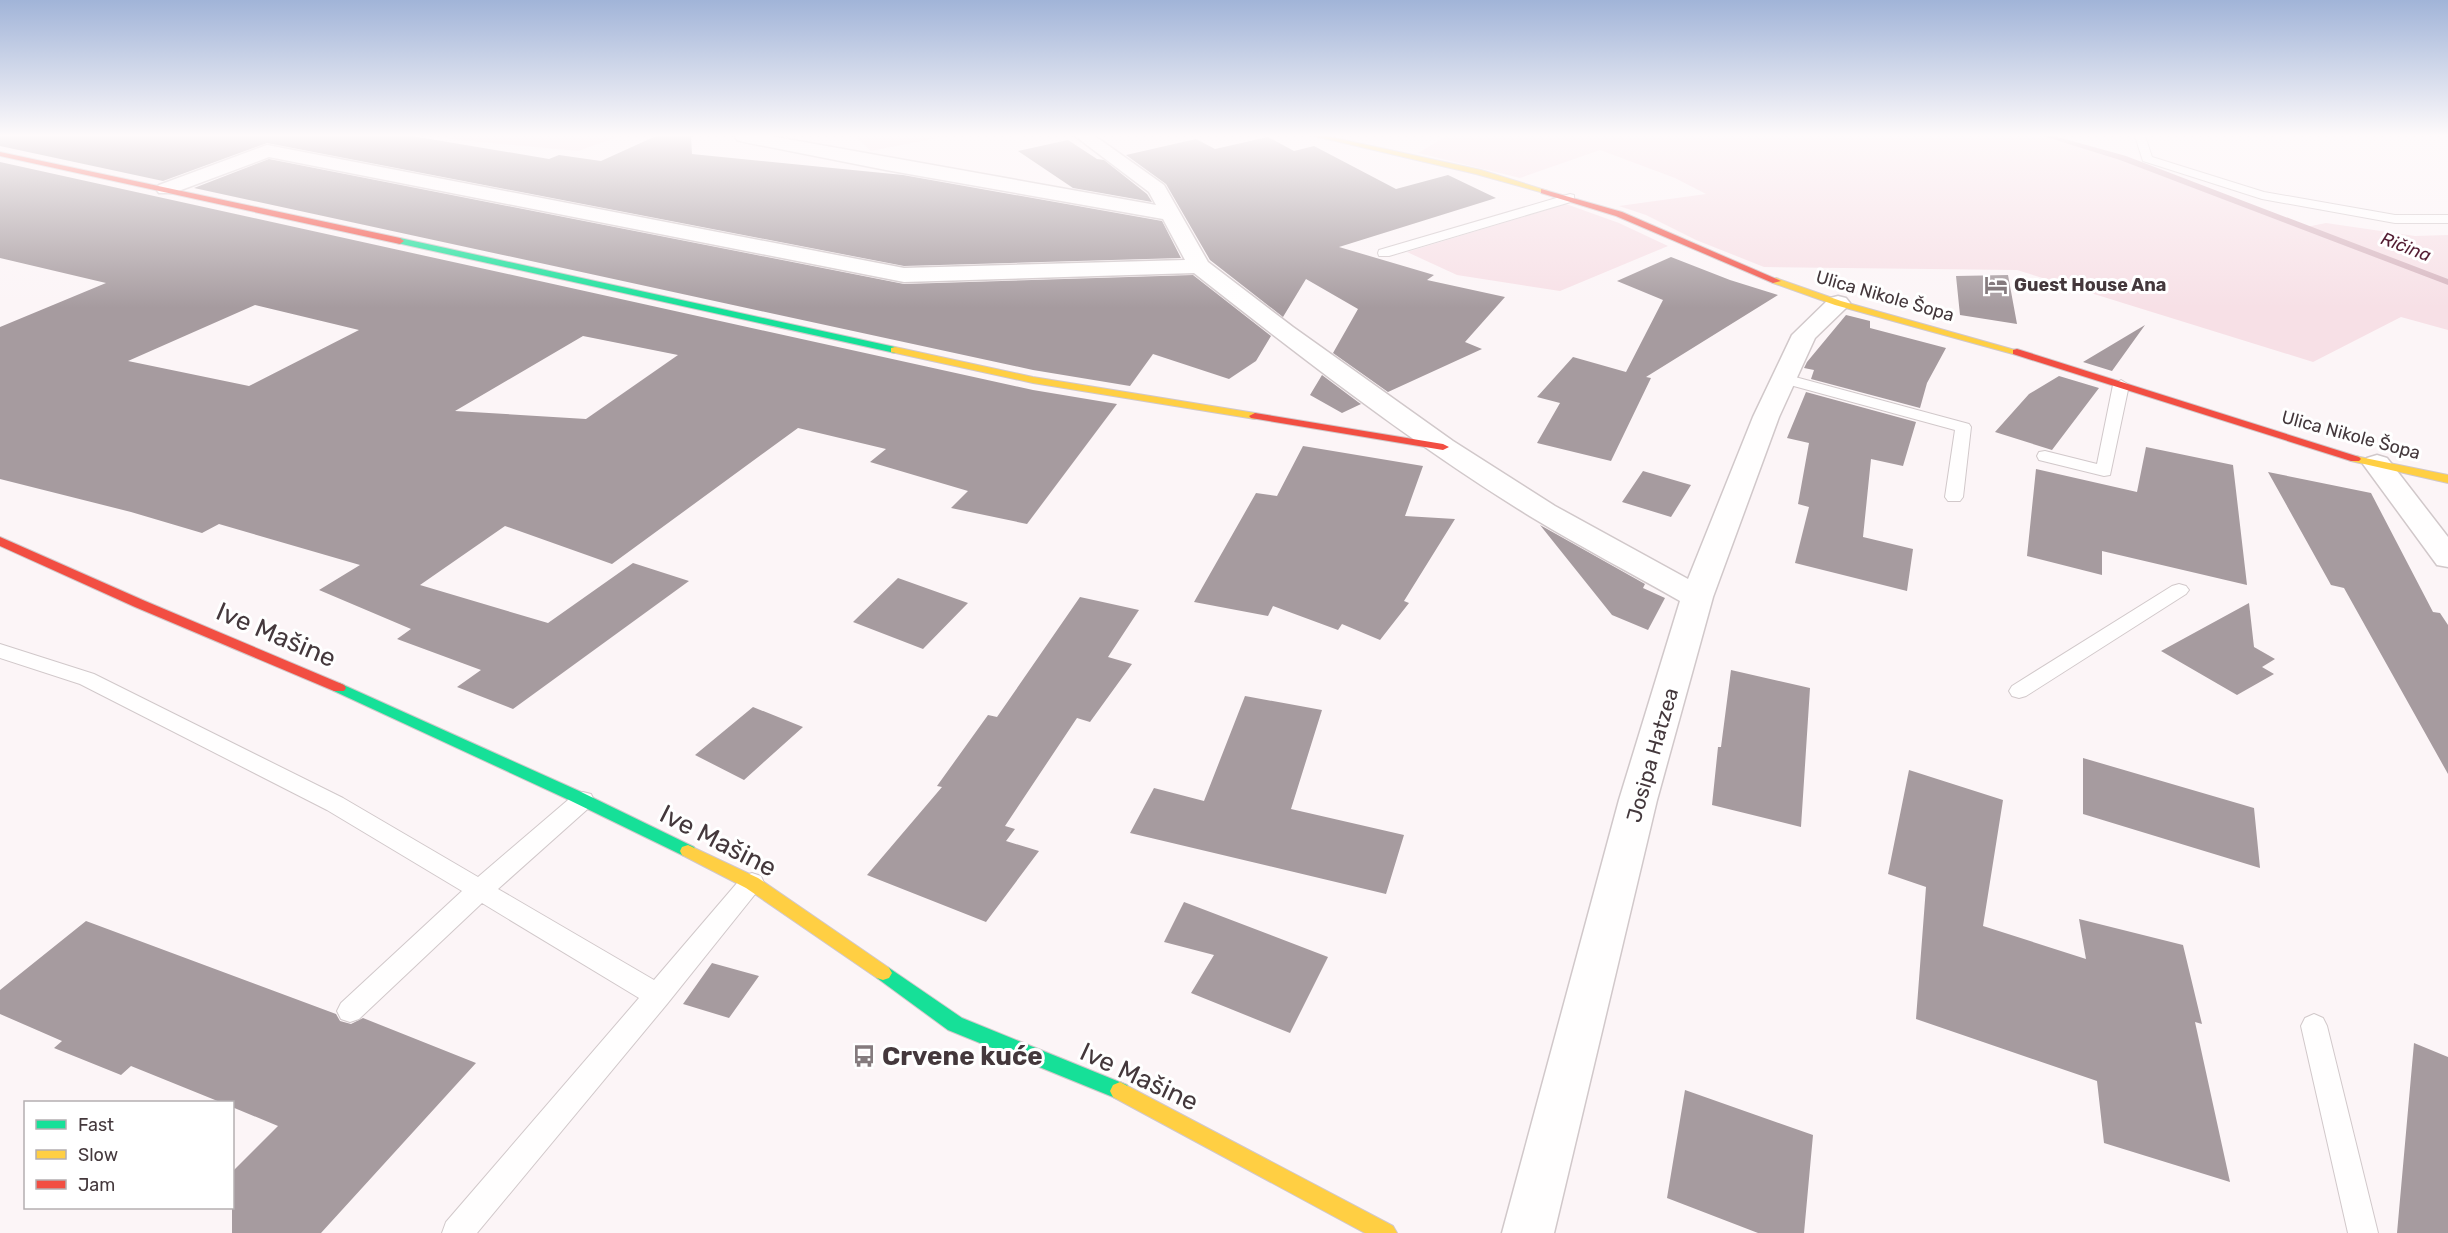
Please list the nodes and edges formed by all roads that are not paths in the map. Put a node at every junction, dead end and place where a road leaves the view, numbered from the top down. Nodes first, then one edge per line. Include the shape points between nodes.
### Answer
1 (187, 194) edge
2 (486, 194) edge
3 (1054, 194) edge
4 (1159, 194) edge
5 (1554, 194) edge
6 (2257, 194) edge
7 (1570, 198) junction
8 (1170, 214) junction
9 (2448, 219) edge
10 (1384, 253) dead end
11 (1199, 266) junction
12 (1838, 303) junction
13 (1784, 379) junction
14 (2121, 385) junction
15 (1443, 447) junction
16 (2045, 456) dead end
17 (2377, 464) junction
18 (2448, 479) edge
19 (1954, 497) dead end
20 (0, 541) edge
21 (2448, 558) edge
22 (2179, 590) dead end
23 (1697, 597) junction
24 (0, 651) edge
25 (2019, 691) dead end
26 (583, 800) junction
27 (752, 883) junction
28 (480, 890) junction
29 (658, 996) junction
30 (350, 1011) dead end
31 (2314, 1026) dead end
32 (457, 1233) edge
33 (1386, 1233) edge
34 (1528, 1233) edge
35 (2363, 1233) edge

1 - 15 street via 1033,380
2 - 11 street via 904,275
3 - 8 street
4 - 8 street
5 - 7 street, Ulica Nikole Šopa
6 - 9 lane via 2395,219
7 - 10 lane
7 - 12 street, Ulica Nikole Šopa via 1619,214 1791,288
8 - 11 street
11 - 15 street
12 - 13 street, Josipa Hatzea via 1804,334
12 - 14 street, Ulica Nikole Šopa via 1980,340
13 - 19 lane via 1964,427
13 - 23 street, Josipa Hatzea
14 - 16 lane via 2104,471
14 - 17 street, Ulica Nikole Šopa
15 - 23 street via 1544,512
17 - 18 street, Ulica Nikole Šopa
17 - 21 street
20 - 26 street, Ive Mašine via 313,676
22 - 25 lane
23 - 34 street, Josipa Hatzea via 1638,800
24 - 28 lane via 87,679 335,804
26 - 27 street, Ive Mašine
26 - 28 lane
27 - 29 lane
27 - 33 street, Ive Mašine via 955,1024 1128,1094
28 - 29 lane
28 - 30 lane
29 - 32 lane
31 - 35 lane

